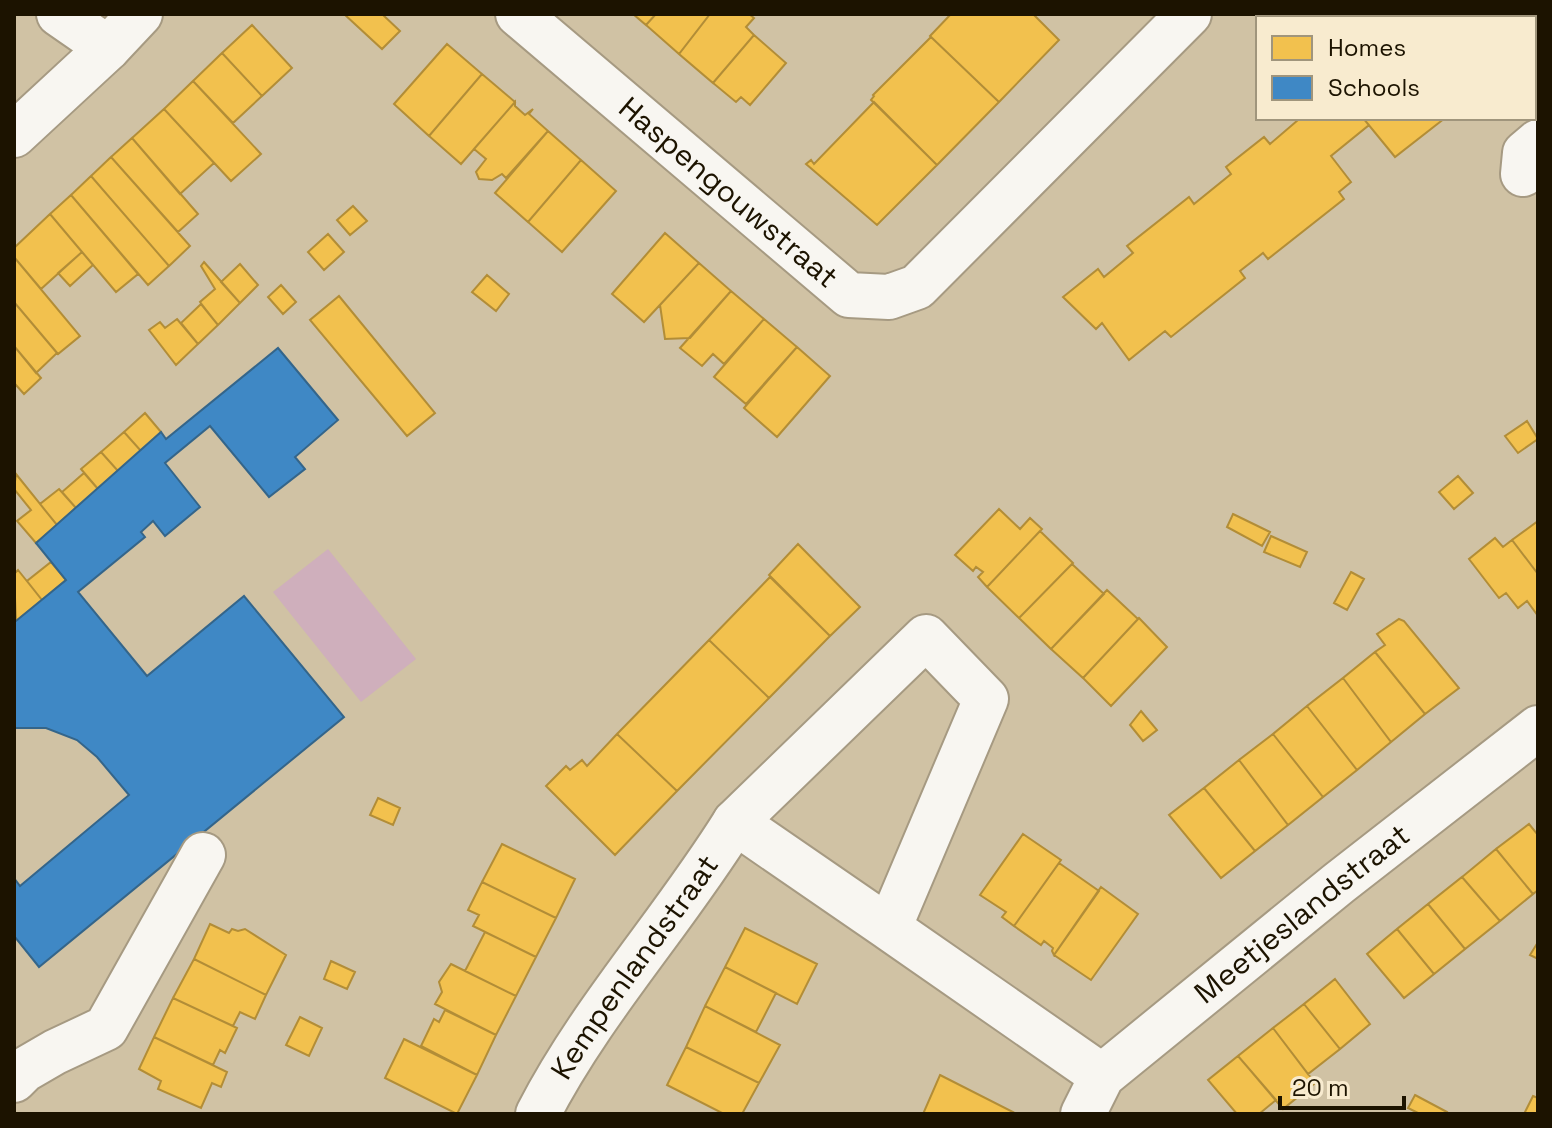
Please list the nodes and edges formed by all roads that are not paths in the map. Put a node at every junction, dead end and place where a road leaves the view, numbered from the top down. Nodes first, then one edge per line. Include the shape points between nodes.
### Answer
1 (59, 14) edge
2 (140, 14) edge
3 (518, 14) edge
4 (1189, 14) edge
5 (108, 48) junction
6 (14, 135) edge
7 (1538, 728) edge
8 (735, 822) junction
9 (203, 855) dead end
10 (889, 928) junction
11 (17, 1069) edge
12 (1102, 1076) junction
13 (538, 1114) edge
14 (1083, 1114) edge

1 - 5 street
2 - 5 street
3 - 4 street, Haspengouwstraat via 849,295 889,297 917,287
5 - 6 street
7 - 12 street, Meetjeslandstraat
8 - 10 street, Kempenlandstraat
8 - 10 street, Kempenlandstraat via 926,637 986,699
8 - 13 street, Kempenlandstraat via 604,1005
9 - 11 street via 106,1028
10 - 12 street, Kempenlandstraat
12 - 14 street, Meetjeslandstraat

